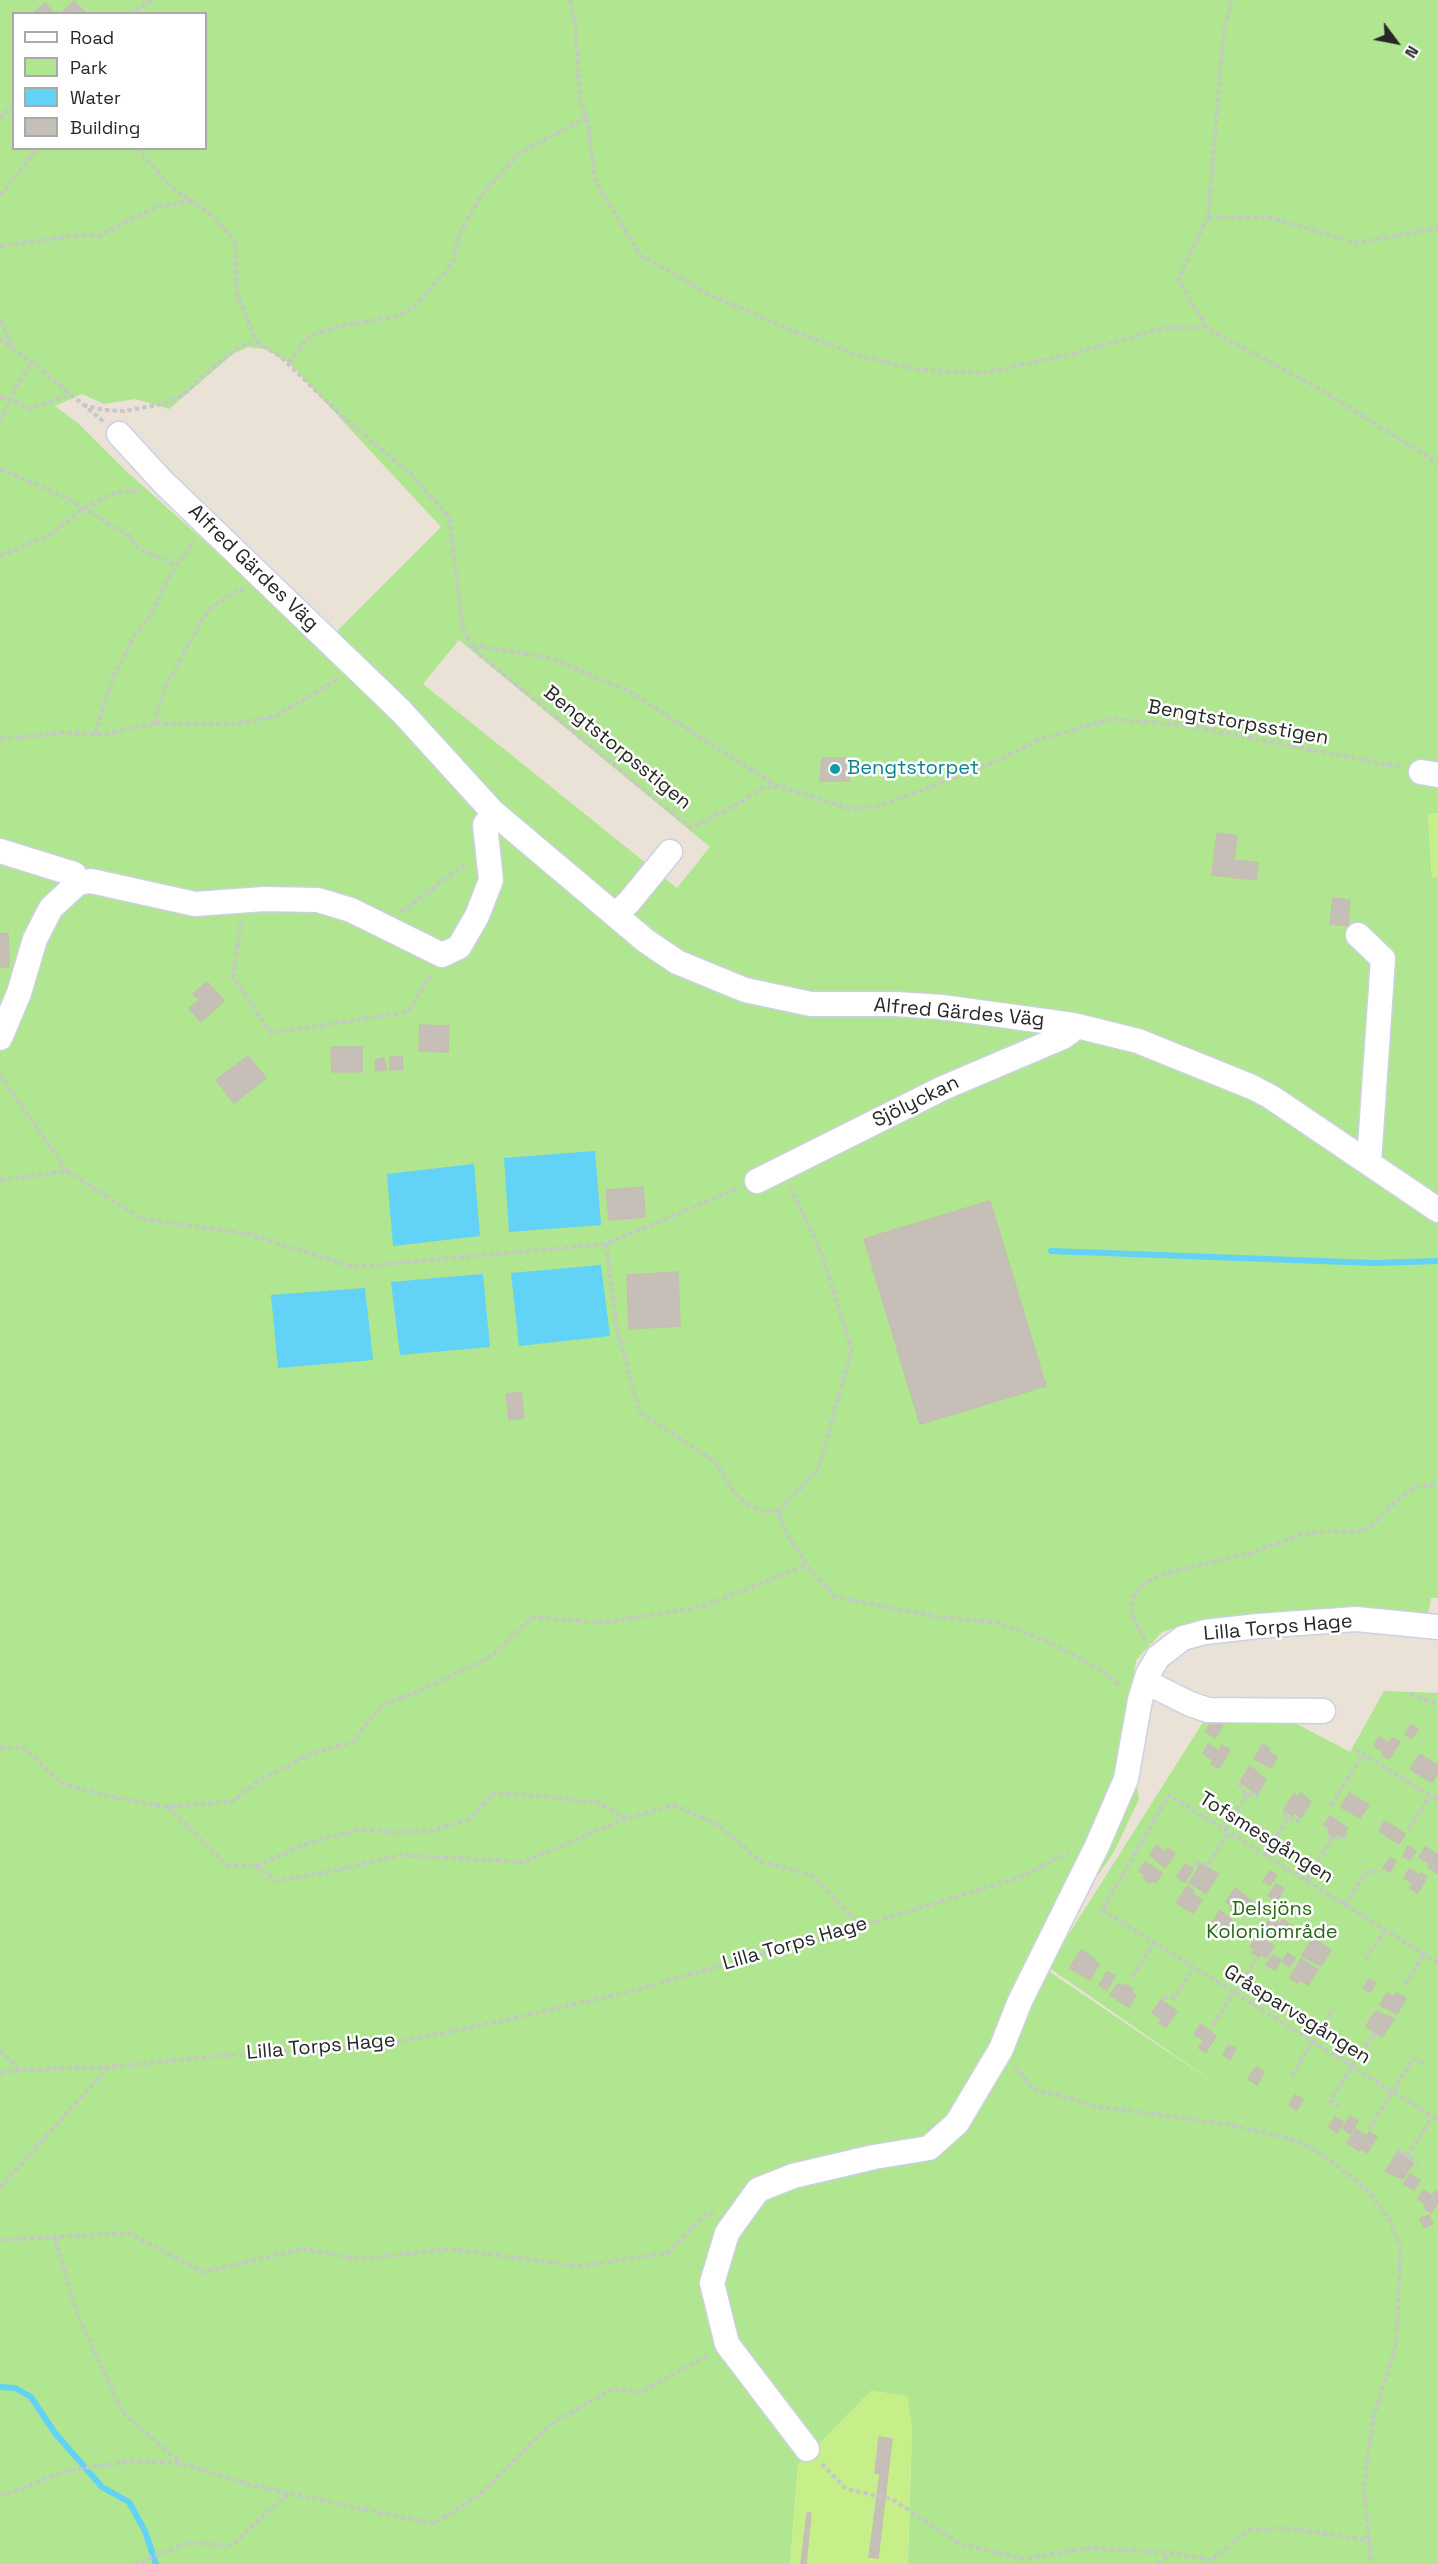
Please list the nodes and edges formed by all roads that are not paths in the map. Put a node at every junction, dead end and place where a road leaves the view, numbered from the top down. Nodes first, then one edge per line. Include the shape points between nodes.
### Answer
1 (119, 434) road end
2 (493, 812) junction
3 (0, 850) edge
4 (670, 852) dead end
5 (78, 883) junction
6 (616, 914) junction
7 (1358, 935) dead end
8 (1073, 1025) junction
9 (0, 1038) edge
10 (1369, 1162) junction
11 (757, 1181) road end
12 (1438, 1210) edge
13 (1438, 1628) edge
14 (1143, 1691) junction
15 (1323, 1711) dead end
16 (807, 2449) road end

1 - 2 street, Alfred Gärdes Väg via 162,481 401,711
2 - 5 street via 485,825 491,880 459,947 442,955 351,910 318,900 195,904 91,880
2 - 6 street, Alfred Gärdes Väg
3 - 5 street via 74,874
4 - 6 street
5 - 9 street via 51,908 35,939
6 - 8 street, Alfred Gärdes Väg via 677,962 744,990 811,1004 942,1007
7 - 10 street via 1383,959
8 - 10 street, Alfred Gärdes Väg via 1148,1045 1252,1087
8 - 11 street, Sjölyckan via 1063,1036 942,1088
10 - 12 street, Alfred Gärdes Väg
13 - 14 street, Lilla Torps Hage via 1356,1619 1204,1632 1183,1638 1158,1657
14 - 15 street via 1209,1710
14 - 16 street, Lilla Torps Hage via 1126,1779 1001,2049 957,2123 929,2148 792,2175 759,2190 727,2233 712,2283 727,2344

